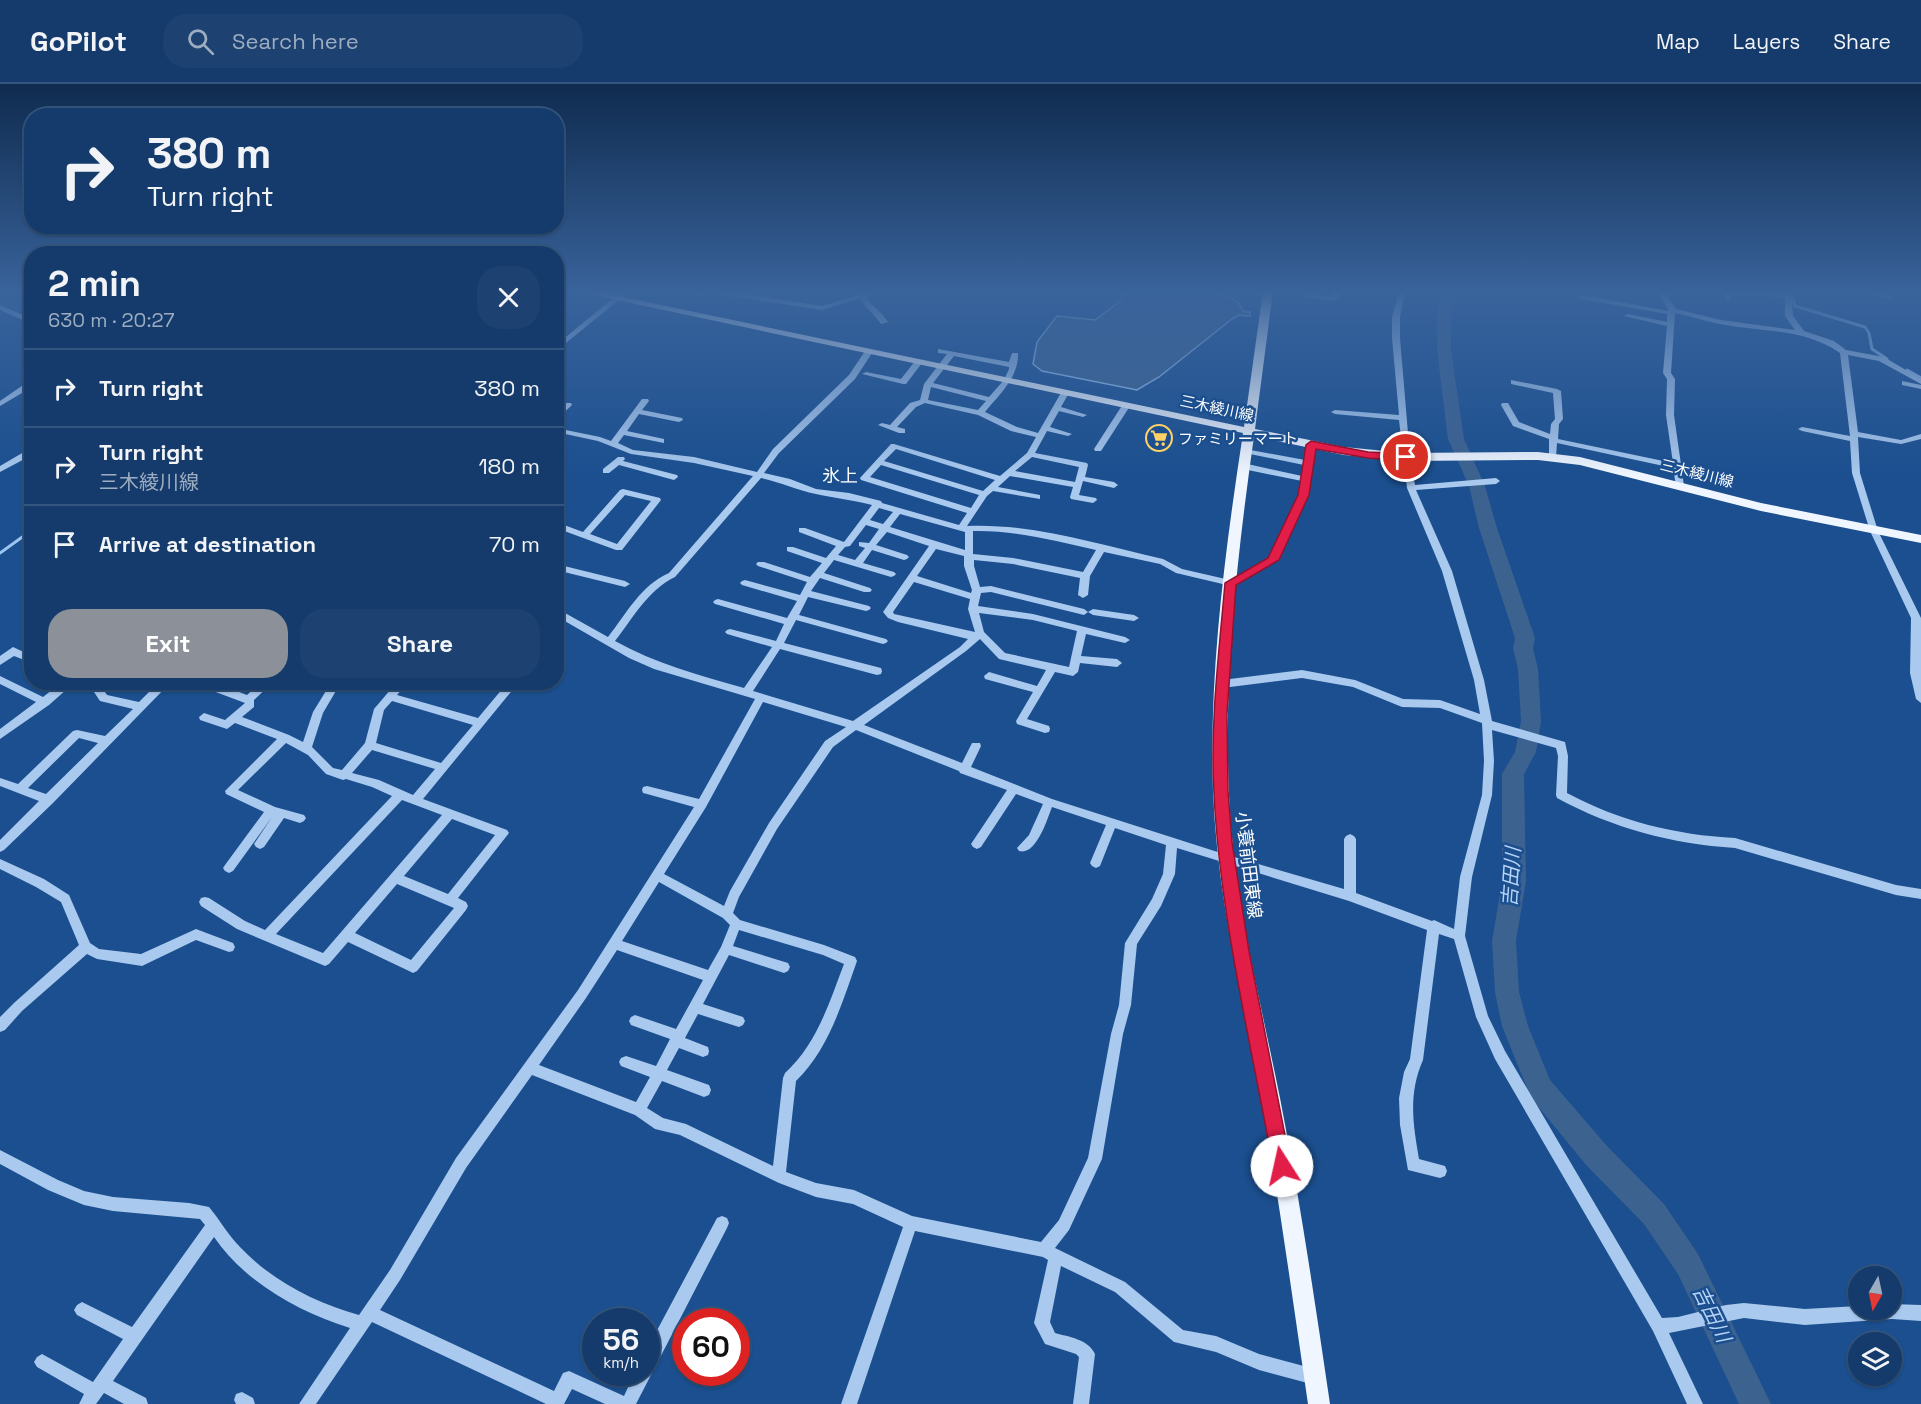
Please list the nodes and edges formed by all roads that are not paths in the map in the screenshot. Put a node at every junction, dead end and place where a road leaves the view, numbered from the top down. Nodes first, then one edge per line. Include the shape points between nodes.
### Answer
1 (868, 352) edge
2 (1844, 352) edge
3 (871, 353) edge
4 (952, 353) joint
5 (1259, 353) edge
6 (1397, 353) edge
7 (1668, 353) edge
8 (1847, 353) edge
9 (1016, 355) dead end
10 (918, 363) junction
11 (1012, 365) junction
12 (940, 367) junction
13 (866, 374) dead end
14 (1007, 381) junction
15 (1514, 382) dead end
16 (1921, 382) edge
17 (1905, 383) dead end
18 (928, 384) junction
19 (1921, 387) edge
20 (24, 388) edge
21 (1065, 393) junction
22 (924, 400) junction
23 (991, 400) junction
24 (645, 401) dead end
25 (0, 404) edge
26 (568, 405) dead end
27 (1505, 405) dead end
28 (1126, 406) junction
29 (1056, 408) junction
30 (564, 409) edge
31 (904, 410) junction
32 (637, 411) junction
33 (1335, 412) dead end
34 (918, 413) dead end
35 (980, 413) junction
36 (1083, 415) dead end
37 (1404, 418) junction
38 (680, 420) dead end
39 (882, 425) dead end
40 (892, 428) junction
41 (1802, 429) dead end
42 (902, 431) dead end
43 (564, 432) edge
44 (622, 432) junction
45 (1042, 432) junction
46 (1247, 432) junction
47 (1068, 434) dead end
48 (1853, 436) junction
49 (1921, 436) edge
50 (1553, 439) junction
51 (661, 441) dead end
52 (613, 444) junction
53 (1311, 445) junction
54 (1098, 449) dead end
55 (631, 452) junction
56 (1030, 454) junction
57 (656, 455) junction
58 (24, 456) edge
59 (1406, 457) junction
60 (1552, 457) junction
61 (1244, 458) junction
62 (617, 462) junction
63 (879, 462) junction
64 (1308, 464) junction
65 (1676, 466) junction
66 (0, 469) edge
67 (641, 469) junction
68 (606, 471) dead end
69 (1010, 472) junction
70 (758, 476) junction
71 (674, 477) dead end
72 (1304, 479) junction
73 (1002, 480) junction
74 (1078, 482) junction
75 (1492, 482) dead end
76 (1114, 485) dead end
77 (1680, 486) junction
78 (1411, 489) junction
79 (988, 491) junction
80 (1037, 497) dead end
81 (1093, 500) dead end
82 (878, 503) junction
83 (899, 510) junction
84 (972, 511) junction
85 (864, 521) junction
86 (885, 527) junction
87 (564, 528) edge
88 (802, 530) dead end
89 (965, 530) junction
90 (1874, 531) junction
91 (585, 535) junction
92 (1921, 539) edge
93 (842, 545) junction
94 (866, 545) junction
95 (934, 545) junction
96 (1102, 548) junction
97 (790, 549) dead end
98 (968, 555) junction
99 (904, 557) dead end
100 (830, 559) junction
101 (762, 564) dead end
102 (857, 564) junction
103 (564, 569) edge
104 (891, 574) dead end
105 (1085, 576) junction
106 (815, 578) junction
107 (912, 578) junction
108 (745, 583) dead end
109 (1231, 583) junction
110 (625, 584) dead end
111 (867, 590) dead end
112 (975, 593) junction
113 (1083, 595) dead end
114 (804, 596) junction
115 (718, 602) dead end
116 (866, 608) dead end
117 (973, 609) junction
118 (1112, 614) junction
119 (564, 615) edge
120 (1134, 618) dead end
121 (790, 619) junction
122 (1919, 625) edge
123 (1082, 631) junction
124 (730, 632) dead end
125 (978, 635) junction
126 (1108, 636) junction
127 (1125, 640) dead end
128 (610, 641) junction
129 (883, 641) dead end
130 (778, 645) junction
131 (24, 656) edge
132 (1076, 659) junction
133 (0, 661) edge
134 (1117, 663) dead end
135 (1053, 667) junction
136 (877, 671) dead end
137 (989, 675) dead end
138 (0, 680) edge
139 (1222, 684) junction
140 (60, 690) edge
141 (103, 690) edge
142 (158, 690) edge
143 (224, 690) edge
144 (259, 690) edge
145 (331, 690) edge
146 (396, 690) edge
147 (512, 690) edge
148 (1039, 690) junction
149 (746, 693) junction
150 (390, 697) junction
151 (761, 697) junction
152 (249, 699) junction
153 (1921, 699) edge
154 (45, 702) junction
155 (142, 707) junction
156 (204, 717) dead end
157 (235, 719) junction
158 (1486, 722) junction
159 (481, 723) junction
160 (856, 726) junction
161 (1045, 729) dead end
162 (3, 730) edge
163 (285, 738) junction
164 (107, 741) junction
165 (370, 745) junction
166 (976, 746) dead end
167 (306, 748) junction
168 (444, 768) junction
169 (964, 770) junction
170 (343, 776) junction
171 (0, 782) edge
172 (20, 789) junction
173 (1013, 789) junction
174 (647, 790) dead end
175 (400, 795) junction
176 (49, 800) junction
177 (416, 800) junction
178 (1049, 802) junction
179 (702, 804) junction
180 (276, 811) junction
181 (451, 813) junction
182 (300, 818) dead end
183 (1112, 823) junction
184 (1350, 839) dead end
185 (1172, 842) junction
186 (260, 844) dead end
187 (977, 844) dead end
188 (0, 847) edge
189 (1023, 848) dead end
190 (1227, 860) junction
191 (1096, 863) dead end
192 (0, 864) edge
193 (229, 868) dead end
194 (658, 876) junction
195 (396, 878) junction
196 (1921, 894) edge
197 (1350, 896) junction
198 (450, 900) junction
199 (205, 902) dead end
200 (731, 919) junction
201 (1434, 925) junction
202 (346, 935) junction
203 (267, 936) junction
204 (1459, 936) junction
205 (613, 943) junction
206 (86, 947) junction
207 (229, 947) dead end
208 (726, 949) junction
209 (784, 967) dead end
210 (711, 977) junction
211 (695, 1007) junction
212 (635, 1021) dead end
213 (739, 1021) dead end
214 (0, 1026) edge
215 (678, 1039) junction
216 (703, 1051) dead end
217 (626, 1062) dead end
218 (529, 1068) junction
219 (659, 1073) junction
220 (704, 1090) dead end
221 (639, 1110) junction
222 (0, 1157) edge
223 (1440, 1171) dead end
224 (779, 1176) junction
225 (722, 1222) dead end
226 (911, 1223) junction
227 (214, 1224) junction
228 (1050, 1253) junction
229 (82, 1310) dead end
230 (1921, 1313) edge
231 (367, 1319) junction
232 (1658, 1326) junction
233 (135, 1337) junction
234 (660, 1341) edge
235 (42, 1362) dead end
236 (1315, 1377) junction
237 (637, 1386) edge
238 (95, 1393) edge
239 (140, 1404) edge
240 (307, 1404) edge
241 (623, 1404) edge
242 (628, 1404) edge
243 (849, 1404) edge
244 (1082, 1404) edge
245 (1319, 1404) edge
246 (1695, 1404) edge

1 - 70 street via 852,377 776,451
2 - 48 street
3 - 10 main road, 三木綾川線
4 - 11 street
4 - 12 street
5 - 46 main road, 小蓑前田東線
6 - 37 street
7 - 65 street via 1666,374 1671,379 1670,415
8 - 16 street via 1881,359
9 - 11 street
10 - 12 main road, 三木綾川線
10 - 13 street via 903,382
11 - 14 street
12 - 14 main road, 三木綾川線
12 - 18 street
14 - 21 main road, 三木綾川線
14 - 23 street
15 - 50 street via 1557,391 1559,419
17 - 19 street
18 - 22 street
18 - 23 street
20 - 25 street
21 - 28 main road, 三木綾川線
21 - 29 street
22 - 31 street
22 - 35 street
23 - 35 street
24 - 32 street
26 - 30 street
27 - 50 street via 1516,424
28 - 46 main road, 三木綾川線
28 - 54 street
29 - 36 street
29 - 45 street
31 - 34 street
31 - 40 street
32 - 38 street
32 - 44 street
33 - 37 street
35 - 45 street via 1014,429
37 - 59 street
39 - 40 street
40 - 42 street
41 - 48 street
43 - 52 street
44 - 51 street
44 - 52 street
45 - 47 street
45 - 56 street
46 - 53 main road, 三木綾川線
46 - 61 main road, 小蓑前田東線
48 - 49 street via 1901,442
48 - 90 street via 1856,473
50 - 60 street
50 - 65 street
52 - 55 street
53 - 59 main road, 三木綾川線
53 - 64 street
55 - 57 street
55 - 62 street
56 - 69 street
56 - 74 street via 1084,465
57 - 67 street
57 - 70 street
58 - 66 street
59 - 60 main road, 三木綾川線
59 - 78 street
60 - 77 main road, 三木綾川線
61 - 64 street
61 - 72 street
61 - 109 main road, 小蓑前田東線
62 - 67 street
62 - 68 street
63 - 73 street via 894,446
63 - 79 street
63 - 84 street via 864,478
64 - 72 street
65 - 77 street
67 - 71 street
69 - 73 street
69 - 74 street
70 - 82 street via 787,481 815,492
70 - 128 street via 672,575 661,579
72 - 109 street via 1304,495 1273,560
73 - 79 street
74 - 76 street
74 - 81 street via 1074,497
75 - 78 street
77 - 90 main road, 三木綾川線
78 - 158 street via 1447,571 1479,680
79 - 80 street
79 - 84 street
82 - 83 street
82 - 85 street
83 - 86 street
83 - 89 street
84 - 89 street
85 - 86 street
85 - 93 street via 847,544
86 - 94 street
86 - 95 street
87 - 91 street
88 - 93 street
89 - 96 street via 1035,533
89 - 98 street
90 - 92 main road, 三木綾川線
90 - 122 street
91 - 91 street via 623,492 657,500 619,548
93 - 100 street
94 - 99 street
94 - 102 street
95 - 98 street
95 - 107 street
96 - 105 street
96 - 109 street
97 - 100 street
98 - 105 street
98 - 112 street
100 - 102 street
100 - 106 street
101 - 106 street
102 - 104 street
103 - 110 street
105 - 113 street
106 - 111 street
106 - 114 street
107 - 112 street
107 - 125 street via 891,606 891,616
108 - 114 street
109 - 139 main road, 小蓑前田東線
112 - 117 street
112 - 118 street via 991,589
114 - 116 street
114 - 121 street
115 - 121 street
117 - 123 street via 1034,617
117 - 125 street
118 - 120 street
118 - 126 street
119 - 128 street
121 - 129 street
121 - 130 street
122 - 153 street via 1915,673
123 - 126 street
123 - 132 street
124 - 130 street
125 - 135 street via 1002,656
125 - 160 street
126 - 127 street
128 - 149 street via 657,666
130 - 136 street
130 - 149 street
131 - 133 street via 13,651
132 - 134 street
132 - 135 street via 1073,672
135 - 148 street
137 - 148 street
138 - 154 street
139 - 158 street via 1302,674 1355,684 1402,703 1440,704
139 - 190 main road, 小蓑前田東線 via 1221,791
140 - 154 street
141 - 155 street via 104,698
142 - 155 street
143 - 152 street
144 - 152 street
145 - 167 street via 318,712
146 - 150 street
147 - 159 street
148 - 161 street via 1022,721
149 - 151 street
150 - 159 street
150 - 165 street via 380,709
151 - 160 street
151 - 179 street
152 - 157 street via 250,704
154 - 162 street
155 - 164 street
156 - 157 street via 227,725
157 - 163 street
158 - 196 street via 1561,745 1561,795 1577,804 1648,828 1711,843 1735,843
158 - 204 street via 1487,795 1466,877
159 - 168 street
160 - 169 street
160 - 200 street via 829,744 773,826 734,895
163 - 167 street
163 - 180 street via 230,791
164 - 172 street via 77,734
164 - 176 street
165 - 168 street
165 - 170 street
166 - 169 street
167 - 170 street via 330,771
168 - 177 street
169 - 173 street
170 - 175 street via 375,783
171 - 172 street
172 - 176 street
173 - 178 street
173 - 187 street
174 - 179 street
175 - 177 street
175 - 203 street
176 - 188 street
177 - 181 street
178 - 183 street
178 - 189 street via 1033,838
179 - 194 street
180 - 182 street
180 - 186 street
180 - 193 street
181 - 195 street
181 - 198 street via 504,833
183 - 185 street
183 - 191 street
184 - 197 street
185 - 190 street
185 - 228 street via 1169,874 1131,944 1125,1005 1095,1159
190 - 197 street
190 - 236 main road, 小蓑前田東線 via 1298,1253
192 - 206 street via 65,899
194 - 200 street
194 - 205 street
195 - 198 street
195 - 202 street
197 - 201 street
198 - 202 street via 462,906 413,967
199 - 203 street
200 - 208 street
200 - 224 street via 851,961 831,1015 802,1068 790,1078
201 - 204 street
201 - 223 street via 1406,1112 1413,1165
202 - 203 street via 325,960
204 - 232 street via 1482,1017 1500,1055
205 - 210 street
205 - 218 street
206 - 207 street via 97,954 142,960 196,934
206 - 214 street
208 - 209 street
208 - 210 street
210 - 211 street
211 - 213 street
211 - 215 street
212 - 215 street
215 - 216 street
215 - 219 street
217 - 219 street
218 - 221 street
218 - 231 street via 461,1163
219 - 220 street
219 - 221 street
221 - 224 street via 660,1124 681,1129
222 - 227 street via 82,1197 110,1204 204,1212
224 - 226 street via 816,1190 854,1197
225 - 234 street
226 - 228 street
226 - 243 street
227 - 231 street via 236,1253 284,1292 336,1318
227 - 233 street
228 - 236 street via 1120,1287 1179,1337 1216,1344 1259,1362
228 - 244 street via 1042,1323 1050,1339 1087,1354
229 - 233 street
230 - 232 street via 1888,1311 1801,1317 1737,1311 1675,1326
231 - 240 street
231 - 241 street via 557,1401 569,1379
232 - 246 street
233 - 238 street
235 - 238 street
236 - 245 main road, 小蓑前田東線
237 - 242 street
238 - 239 street

